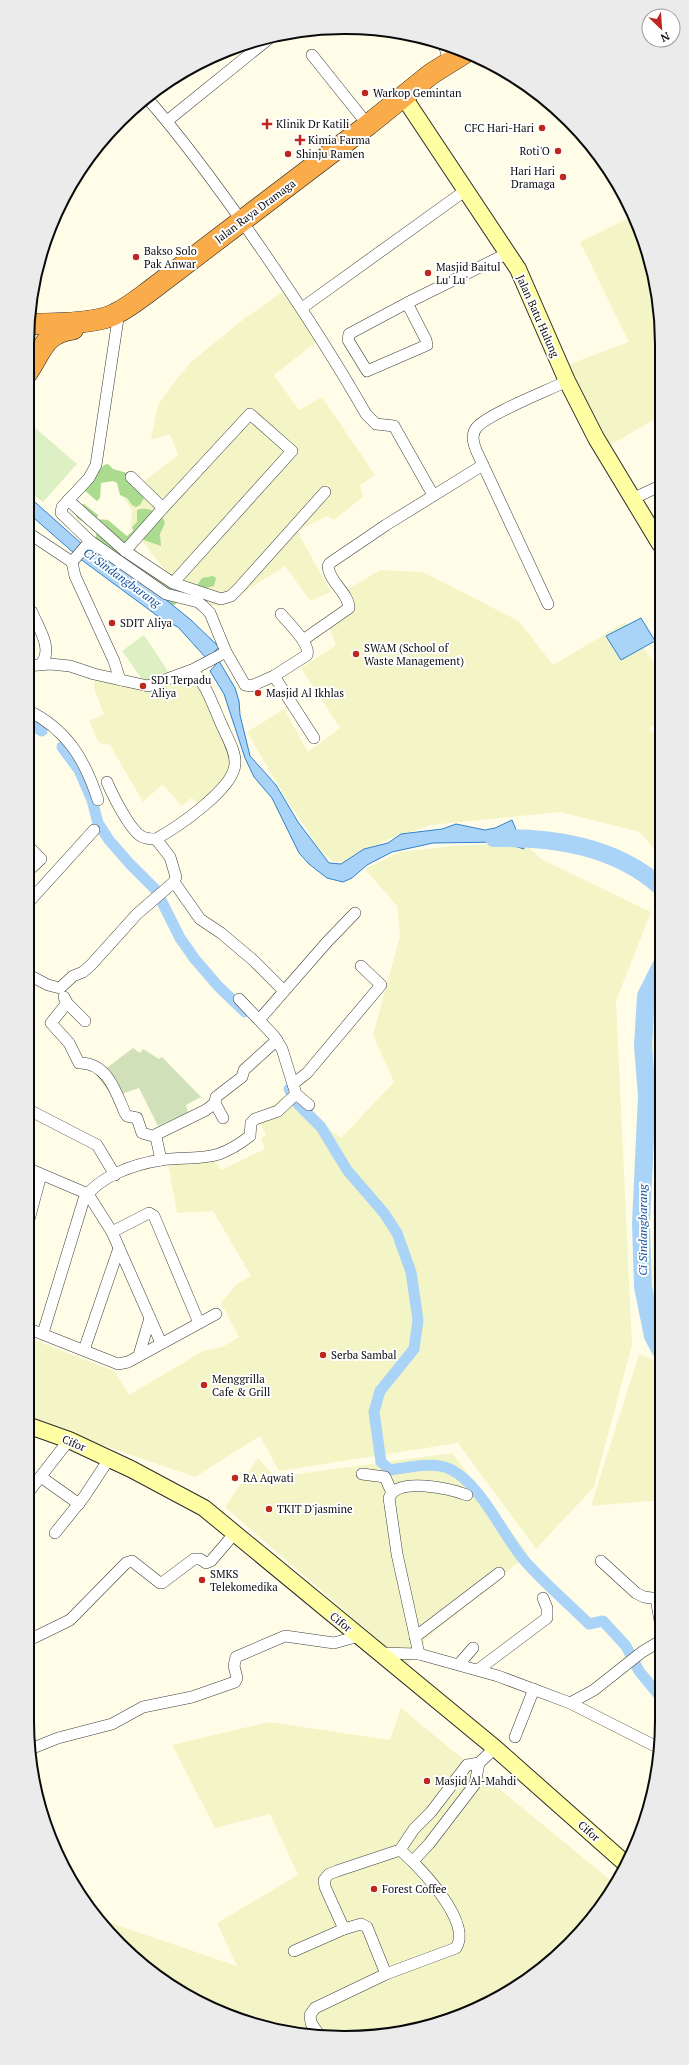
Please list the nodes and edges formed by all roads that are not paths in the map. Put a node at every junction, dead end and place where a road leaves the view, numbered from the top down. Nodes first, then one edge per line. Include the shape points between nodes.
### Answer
1 (260, 46) edge
2 (312, 54) dead end
3 (452, 54) edge
4 (403, 96) junction
5 (150, 102) edge
6 (167, 121) junction
7 (368, 126) junction
8 (466, 190) junction
9 (242, 221) junction
10 (508, 253) junction
11 (407, 303) junction
12 (302, 308) junction
13 (113, 315) junction
14 (37, 324) edge
15 (34, 337) edge
16 (34, 362) edge
17 (568, 381) junction
18 (482, 465) junction
19 (131, 477) dead end
20 (655, 488) edge
21 (325, 492) dead end
22 (433, 494) junction
23 (632, 499) junction
24 (68, 500) junction
25 (163, 508) junction
26 (655, 535) edge
27 (34, 536) edge
28 (88, 544) junction
29 (125, 551) junction
30 (75, 559) junction
31 (173, 583) junction
32 (548, 604) dead end
33 (281, 614) dead end
34 (34, 617) edge
35 (303, 640) junction
36 (223, 654) junction
37 (41, 664) junction
38 (34, 665) edge
39 (192, 670) junction
40 (274, 676) junction
41 (120, 680) junction
42 (34, 714) edge
43 (314, 738) dead end
44 (107, 782) dead end
45 (98, 800) dead end
46 (94, 830) dead end
47 (156, 839) junction
48 (34, 852) edge
49 (34, 866) edge
50 (174, 882) junction
51 (34, 896) edge
52 (355, 913) dead end
53 (361, 966) dead end
54 (34, 978) edge
55 (60, 988) junction
56 (284, 991) junction
57 (239, 999) dead end
58 (67, 1003) junction
59 (259, 1020) junction
60 (85, 1021) dead end
61 (274, 1043) junction
62 (294, 1089) junction
63 (215, 1103) junction
64 (309, 1105) dead end
65 (34, 1113) edge
66 (223, 1118) dead end
67 (156, 1137) junction
68 (161, 1160) junction
69 (34, 1172) edge
70 (41, 1175) junction
71 (115, 1175) junction
72 (88, 1194) junction
73 (34, 1201) edge
74 (112, 1232) junction
75 (119, 1248) junction
76 (216, 1314) dead end
77 (150, 1318) junction
78 (199, 1323) junction
79 (34, 1331) edge
80 (43, 1334) junction
81 (161, 1343) junction
82 (84, 1350) junction
83 (139, 1355) junction
84 (34, 1428) edge
85 (69, 1440) junction
86 (109, 1459) junction
87 (362, 1474) dead end
88 (41, 1477) junction
89 (34, 1485) edge
90 (392, 1493) junction
91 (467, 1494) dead end
92 (79, 1504) junction
93 (55, 1533) dead end
94 (234, 1534) junction
95 (601, 1561) dead end
96 (499, 1573) dead end
97 (543, 1598) dead end
98 (655, 1598) edge
99 (359, 1636) junction
100 (415, 1637) junction
101 (34, 1638) edge
102 (655, 1644) edge
103 (473, 1648) dead end
104 (378, 1653) junction
105 (419, 1654) junction
106 (459, 1664) junction
107 (478, 1669) junction
108 (534, 1689) junction
109 (570, 1703) junction
110 (515, 1737) dead end
111 (654, 1745) edge
112 (36, 1747) edge
113 (495, 1748) junction
114 (479, 1763) junction
115 (400, 1850) junction
116 (622, 1860) edge
117 (413, 1861) junction
118 (344, 1929) junction
119 (294, 1951) dead end
120 (386, 1974) junction
121 (315, 2029) edge

1 - 6 street
2 - 7 street
3 - 4 highway, Jalan Raya Dramaga
4 - 7 highway, Jalan Raya Dramaga
4 - 8 street, Jalan Batu Hulung
5 - 6 street
6 - 9 street
7 - 9 highway, Jalan Raya Dramaga
8 - 10 street, Jalan Batu Hulung
8 - 12 street
9 - 12 street
9 - 13 highway, Jalan Raya Dramaga via 151,290
10 - 11 street
10 - 17 street, Jalan Batu Hulung via 528,290
11 - 11 street via 349,334 348,340 367,371 427,345
12 - 22 street via 366,414 376,424 394,426
13 - 14 highway, Jalan Raya Dramaga
13 - 16 highway via 94,325 62,330 49,337
13 - 24 street via 96,465 89,478
14 - 15 highway via 38,330
17 - 18 street via 492,417 477,428 473,443
17 - 23 street, Jalan Batu Hulung via 610,463
18 - 22 street
18 - 32 street
19 - 25 street
20 - 23 street
21 - 31 street via 231,596 221,599
22 - 35 street via 330,563 330,573 347,600 349,608
23 - 26 street, Jalan Batu Hulung
24 - 28 street via 61,513
24 - 29 street
25 - 29 street
25 - 31 street via 250,414 292,450
27 - 30 street
28 - 30 street
28 - 36 street via 166,594 198,602 203,606 210,613
29 - 31 street
30 - 41 street via 75,576 114,660
33 - 35 street
34 - 37 street via 47,648 47,656
35 - 40 street via 308,650 307,655
36 - 39 street
36 - 40 street via 246,686 252,686
37 - 38 street
37 - 41 street via 70,666
39 - 41 street via 152,686
39 - 47 street via 207,691 232,751 235,766 230,777 211,800 195,814
40 - 43 street
42 - 45 street via 47,722 75,750 88,770
44 - 47 street via 119,806 141,836
46 - 51 street
47 - 50 street via 170,857 176,877
48 - 49 street via 41,859
50 - 55 street via 152,898 91,965
50 - 56 street via 200,919 253,960
52 - 56 street
53 - 62 street via 382,985
54 - 55 street
55 - 58 street
56 - 59 street
57 - 59 street
58 - 60 street
58 - 67 street via 51,1023 68,1043 79,1063 88,1063 110,1079 125,1113 137,1118 142,1133
59 - 61 street
61 - 62 street via 282,1049
61 - 63 street via 244,1070 242,1077 216,1097
62 - 64 street
62 - 68 street via 278,1111 255,1119 251,1123 250,1136 231,1148 198,1158
63 - 66 street
63 - 67 street via 160,1132
65 - 71 street via 97,1145
67 - 68 street
68 - 71 street via 128,1168
69 - 70 street
70 - 72 street
70 - 73 street
71 - 72 street
72 - 74 street
72 - 80 street via 84,1199
74 - 75 street
74 - 78 street via 149,1213 154,1216
75 - 77 street
75 - 82 street
76 - 78 street
77 - 81 street
77 - 83 street
78 - 81 street
79 - 80 street
80 - 82 street
81 - 83 street
82 - 83 street via 118,1364 128,1362
84 - 85 street, Cifor
85 - 86 street, Cifor
85 - 88 street
86 - 92 street
86 - 94 street, Cifor via 204,1508
87 - 90 street via 385,1476
88 - 89 street
88 - 92 street
90 - 91 street via 401,1487 440,1486
90 - 100 street via 389,1498 390,1512
92 - 93 street
94 - 99 street, Cifor
94 - 101 street via 211,1561 206,1563 194,1559 162,1583 137,1563 126,1563 70,1620
95 - 98 street via 636,1593
96 - 100 street
97 - 107 street via 547,1618
99 - 104 street, Cifor
99 - 112 street via 334,1644 285,1636 277,1638 236,1657 235,1682 192,1697 143,1707 112,1724 58,1738
100 - 105 street
102 - 109 street via 594,1690
103 - 106 street
104 - 105 street
104 - 113 street, Cifor
105 - 106 street
106 - 107 street
107 - 108 street
108 - 109 street
108 - 110 street
109 - 111 street
113 - 114 street
113 - 116 street, Cifor
114 - 115 street via 467,1766 431,1812 414,1829
114 - 117 street via 474,1784
115 - 117 street
115 - 118 street via 326,1877 325,1887
117 - 120 street via 448,1903 456,1921 460,1942 456,1948
118 - 119 street
118 - 120 street via 361,1924 367,1927
120 - 121 street via 315,2008 310,2015

